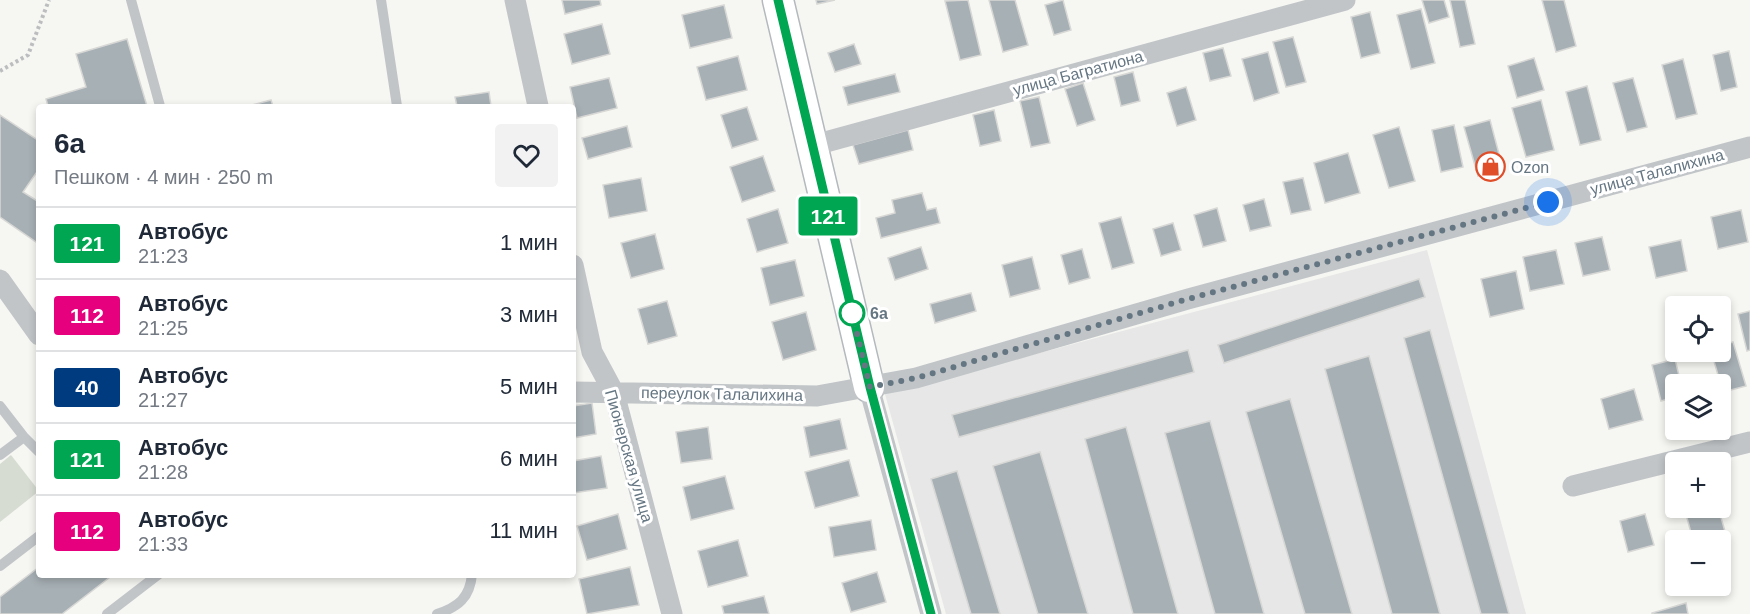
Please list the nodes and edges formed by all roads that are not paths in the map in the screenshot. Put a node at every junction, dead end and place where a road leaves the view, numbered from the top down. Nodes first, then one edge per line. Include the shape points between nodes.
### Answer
1 (131, 0) edge
2 (381, 0) edge
3 (515, 0) edge
4 (778, 0) edge
5 (1345, 0) edge
6 (159, 104) edge
7 (397, 104) edge
8 (538, 104) edge
9 (811, 146) junction
10 (1750, 147) edge
11 (576, 279) edge
12 (0, 280) edge
13 (36, 331) edge
14 (870, 387) junction
15 (576, 392) edge
16 (614, 393) junction
17 (0, 406) edge
18 (24, 437) junction
19 (1750, 442) edge
20 (36, 449) edge
21 (0, 455) edge
22 (1573, 486) dead end
23 (36, 538) edge
24 (0, 566) edge
25 (154, 578) edge
26 (472, 578) edge
27 (107, 614) edge
28 (437, 614) edge
29 (672, 614) edge
30 (931, 614) edge

1 - 6 lane
2 - 7 lane
3 - 8 street
4 - 9 street
5 - 9 street, улица Багратиона
9 - 14 street
10 - 14 street, улица Талалихина via 1188,299 916,378
11 - 16 street, Пионерская улица via 592,352
12 - 13 street
14 - 16 street, переулок Талалихина via 817,396
14 - 30 street
15 - 16 street, переулок Талалихина
16 - 29 street, Пионерская улица
17 - 18 lane
18 - 20 lane
18 - 21 lane
19 - 22 street
23 - 24 lane
25 - 27 lane
26 - 28 lane via 470,590 456,608

